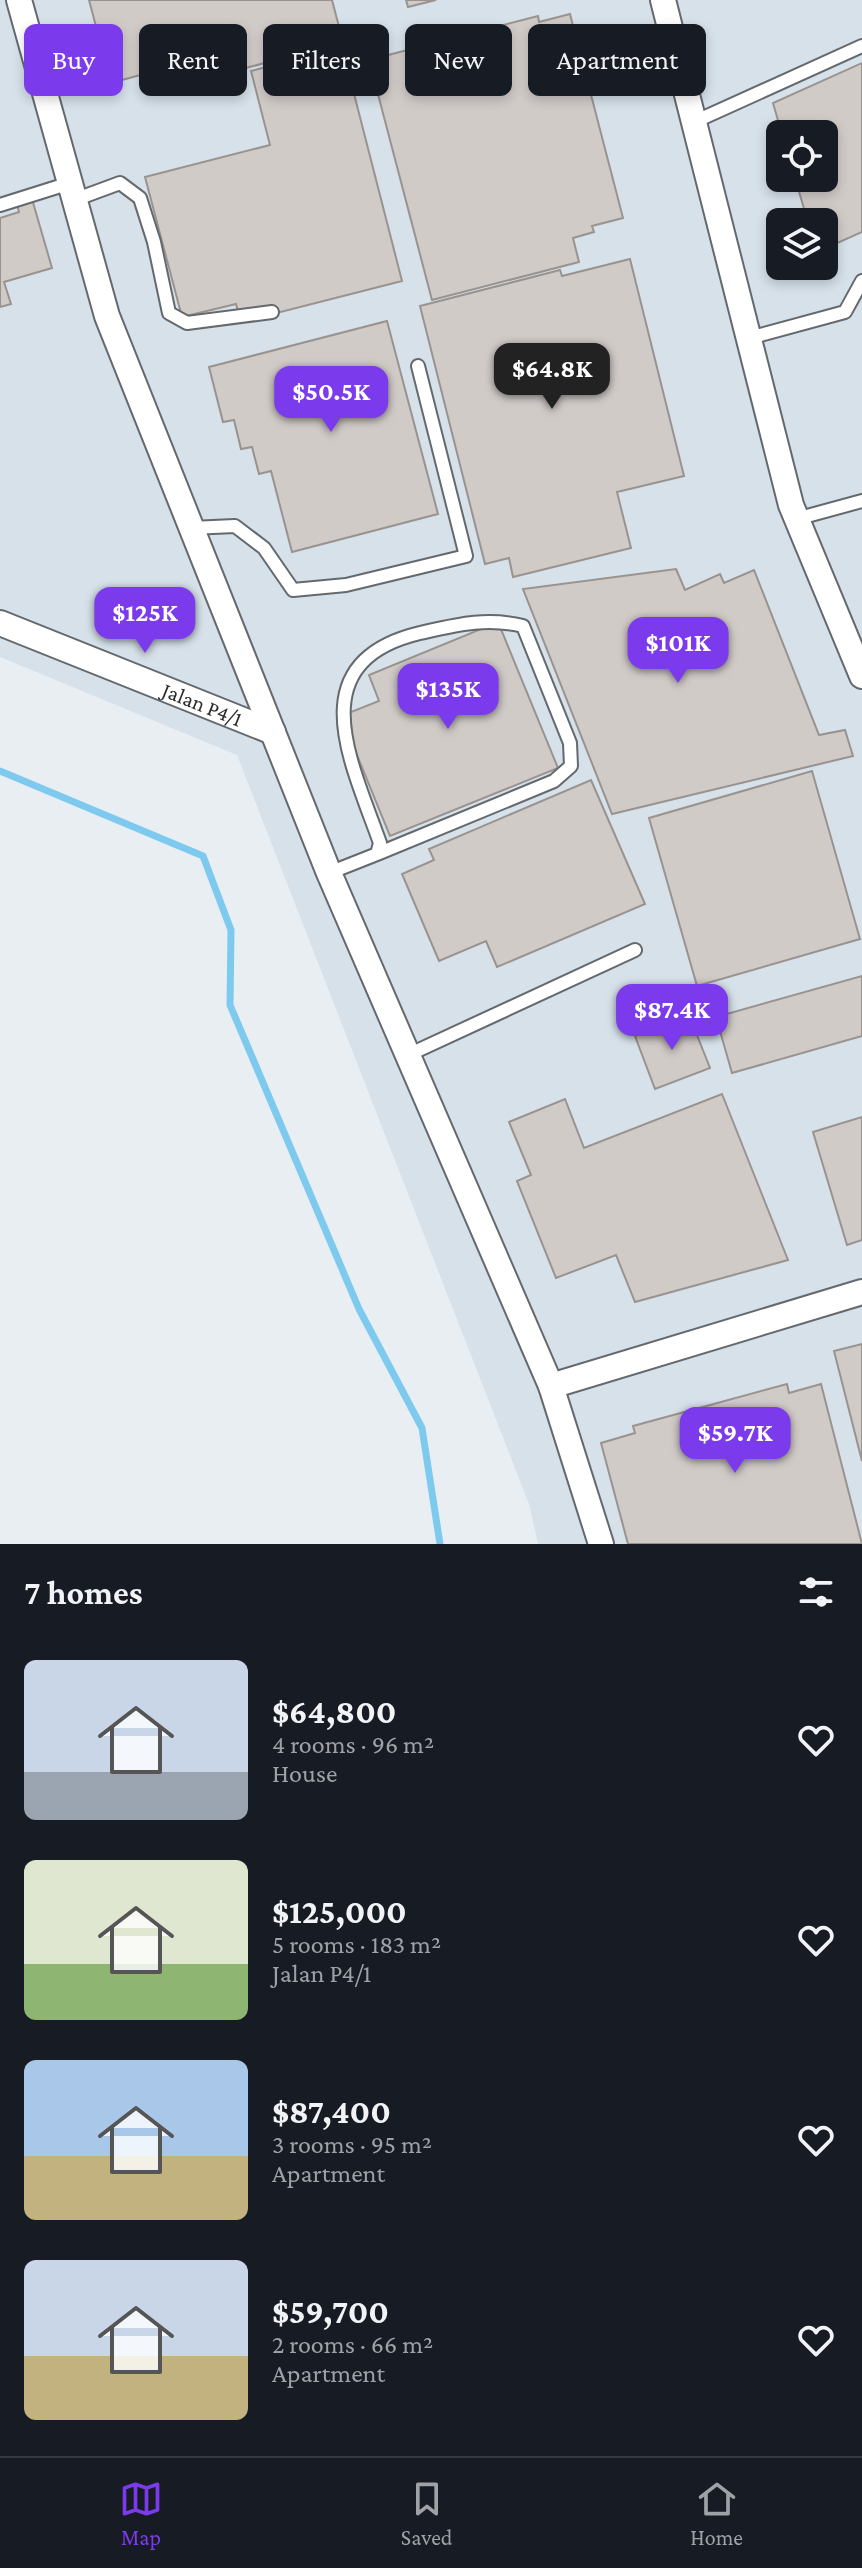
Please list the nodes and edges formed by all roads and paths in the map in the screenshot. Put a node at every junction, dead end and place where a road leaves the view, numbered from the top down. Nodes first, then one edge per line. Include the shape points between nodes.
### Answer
1 (19, 0) edge
2 (663, 0) edge
3 (862, 46) edge
4 (694, 122) junction
5 (72, 192) junction
6 (0, 205) edge
7 (862, 281) edge
8 (272, 312) dead end
9 (749, 338) junction
10 (418, 366) dead end
11 (862, 501) edge
12 (796, 519) junction
13 (191, 528) junction
14 (0, 623) edge
15 (862, 676) edge
16 (273, 732) junction
17 (377, 854) junction
18 (329, 873) junction
19 (635, 950) dead end
20 (408, 1055) junction
21 (862, 1292) edge
22 (551, 1386) junction
23 (601, 1544) edge

1 - 5 street
2 - 4 street
3 - 4 lane
4 - 9 street
5 - 6 lane
5 - 8 lane via 120,183 140,198 169,313 187,323
5 - 13 street via 107,316
7 - 9 lane via 845,312
9 - 12 street
10 - 13 lane via 466,556 346,585 293,590 264,548 235,526
11 - 12 lane
12 - 15 street
13 - 16 street
14 - 16 street, Jalan P4/1
16 - 18 street
17 - 17 lane via 380,843 347,755 344,702 354,667 387,641 495,619 523,626 570,743 571,766 554,781
17 - 18 lane
18 - 20 street
19 - 20 lane
20 - 22 street
21 - 22 street
22 - 23 street

